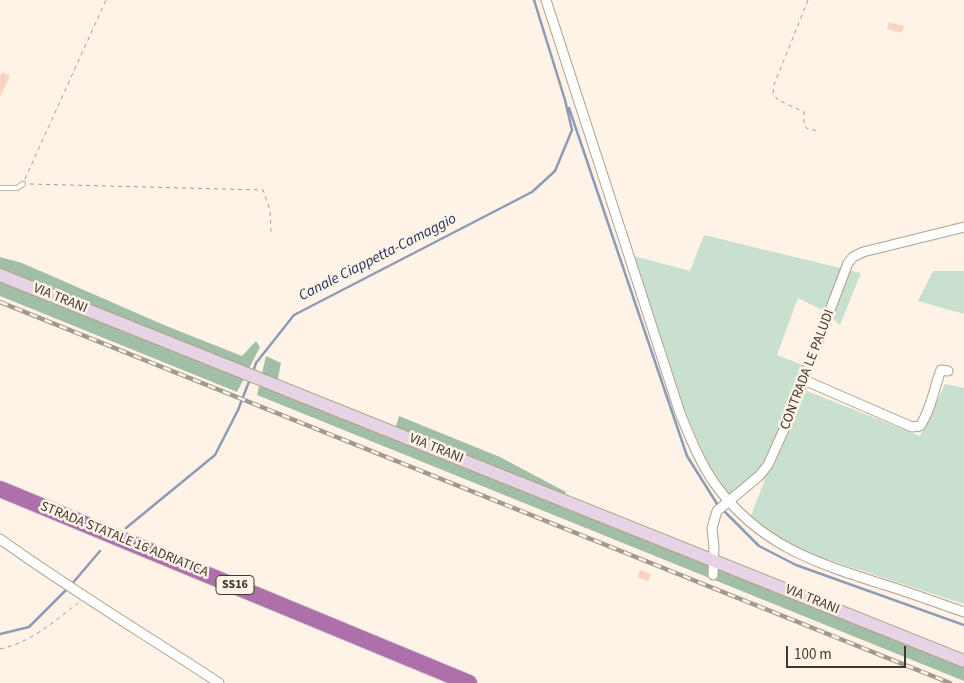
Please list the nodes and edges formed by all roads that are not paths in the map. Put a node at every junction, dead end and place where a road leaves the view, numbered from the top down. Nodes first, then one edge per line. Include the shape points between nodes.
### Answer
1 (546, 0) edge
2 (23, 184) road end
3 (0, 188) edge
4 (964, 227) edge
5 (0, 275) edge
6 (948, 371) dead end
7 (804, 380) junction
8 (0, 490) edge
9 (0, 498) edge
10 (723, 506) junction
11 (0, 539) edge
12 (713, 560) junction
13 (713, 575) dead end
14 (964, 612) edge
15 (964, 661) edge
16 (220, 683) edge
17 (445, 683) edge
18 (469, 683) edge

1 - 10 street via 680,413
2 - 3 lane via 17,188
4 - 7 street, CONTRADA LE PALUDI via 853,257
5 - 12 main road, VIA TRANI
6 - 7 street via 941,370 926,417 920,426 912,427
7 - 10 street, CONTRADA LE PALUDI via 768,465
8 - 18 highway, STRADA STATALE 16 ADRIATICA / SS16
9 - 17 highway, STRADA STATALE 16 ADRIATICA / SS16
10 - 12 street via 712,528
10 - 14 street via 798,554
11 - 16 street via 53,577
12 - 13 street
12 - 15 main road, VIA TRANI

